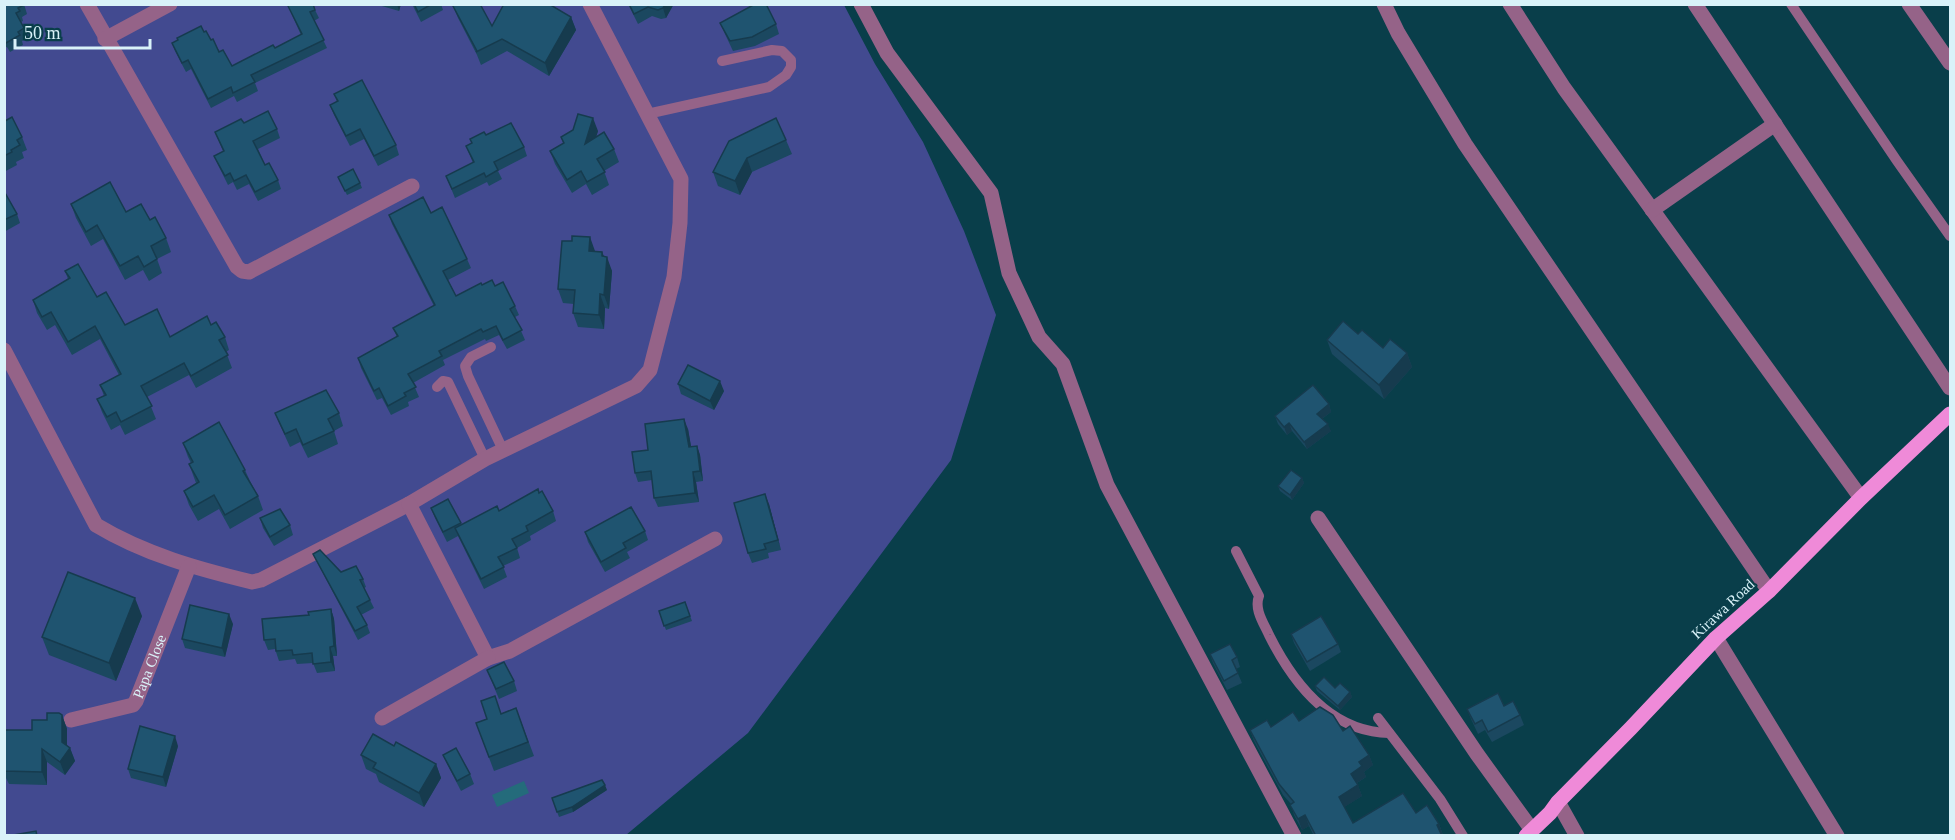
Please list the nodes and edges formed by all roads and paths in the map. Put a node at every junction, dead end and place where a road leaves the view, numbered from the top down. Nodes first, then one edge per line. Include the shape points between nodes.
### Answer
1 (87, 4) edge
2 (170, 4) edge
3 (590, 4) edge
4 (861, 4) edge
5 (1384, 4) edge
6 (1509, 4) edge
7 (1695, 4) edge
8 (1791, 4) edge
9 (1909, 4) edge
10 (105, 39) junction
11 (722, 61) dead end
12 (1950, 63) edge
13 (647, 114) junction
14 (1775, 124) junction
15 (412, 186) dead end
16 (1652, 210) junction
17 (1950, 236) edge
18 (491, 347) dead end
19 (4, 350) edge
20 (437, 387) dead end
21 (1950, 388) edge
22 (1950, 414) edge
23 (503, 450) junction
24 (485, 459) junction
25 (1862, 498) junction
26 (409, 504) junction
27 (1318, 518) dead end
28 (715, 539) dead end
29 (1236, 551) dead end
30 (189, 566) junction
31 (1769, 591) junction
32 (1716, 638) junction
33 (488, 658) junction
34 (382, 718) dead end
35 (1378, 718) dead end
36 (70, 720) dead end
37 (1389, 733) junction
38 (1558, 802) junction
39 (1529, 833) edge
40 (1294, 836) edge
41 (1463, 836) edge
42 (1578, 836) edge
43 (1837, 836) edge

1 - 10 street
2 - 10 street
3 - 13 street
4 - 40 street via 887,52 991,193 1009,273 1039,337 1063,364 1107,485
5 - 31 street via 1465,144
6 - 16 street
7 - 14 street
8 - 17 lane
9 - 12 street
10 - 15 street via 242,271 249,272
11 - 13 lane via 772,50 782,51 791,60 791,67 769,87
13 - 23 street via 681,179 674,277 650,370 636,386
14 - 16 street
14 - 21 street
16 - 25 street
18 - 23 lane via 471,357 465,366
19 - 30 street via 96,525
20 - 24 lane via 448,382
22 - 25 main road, Kirawa Road
23 - 24 street
24 - 26 street
25 - 31 main road, Kirawa Road
26 - 30 street via 261,580 252,582
26 - 33 street
27 - 39 street
28 - 33 street via 510,651
29 - 37 lane via 1259,596 1256,603 1275,646 1306,693 1348,725
30 - 36 street, Papa Close via 133,705
31 - 32 main road, Kirawa Road
32 - 38 main road, Kirawa Road
32 - 43 street
33 - 34 street
35 - 37 lane
37 - 41 lane
38 - 39 main road, Kirawa Road
38 - 42 street

